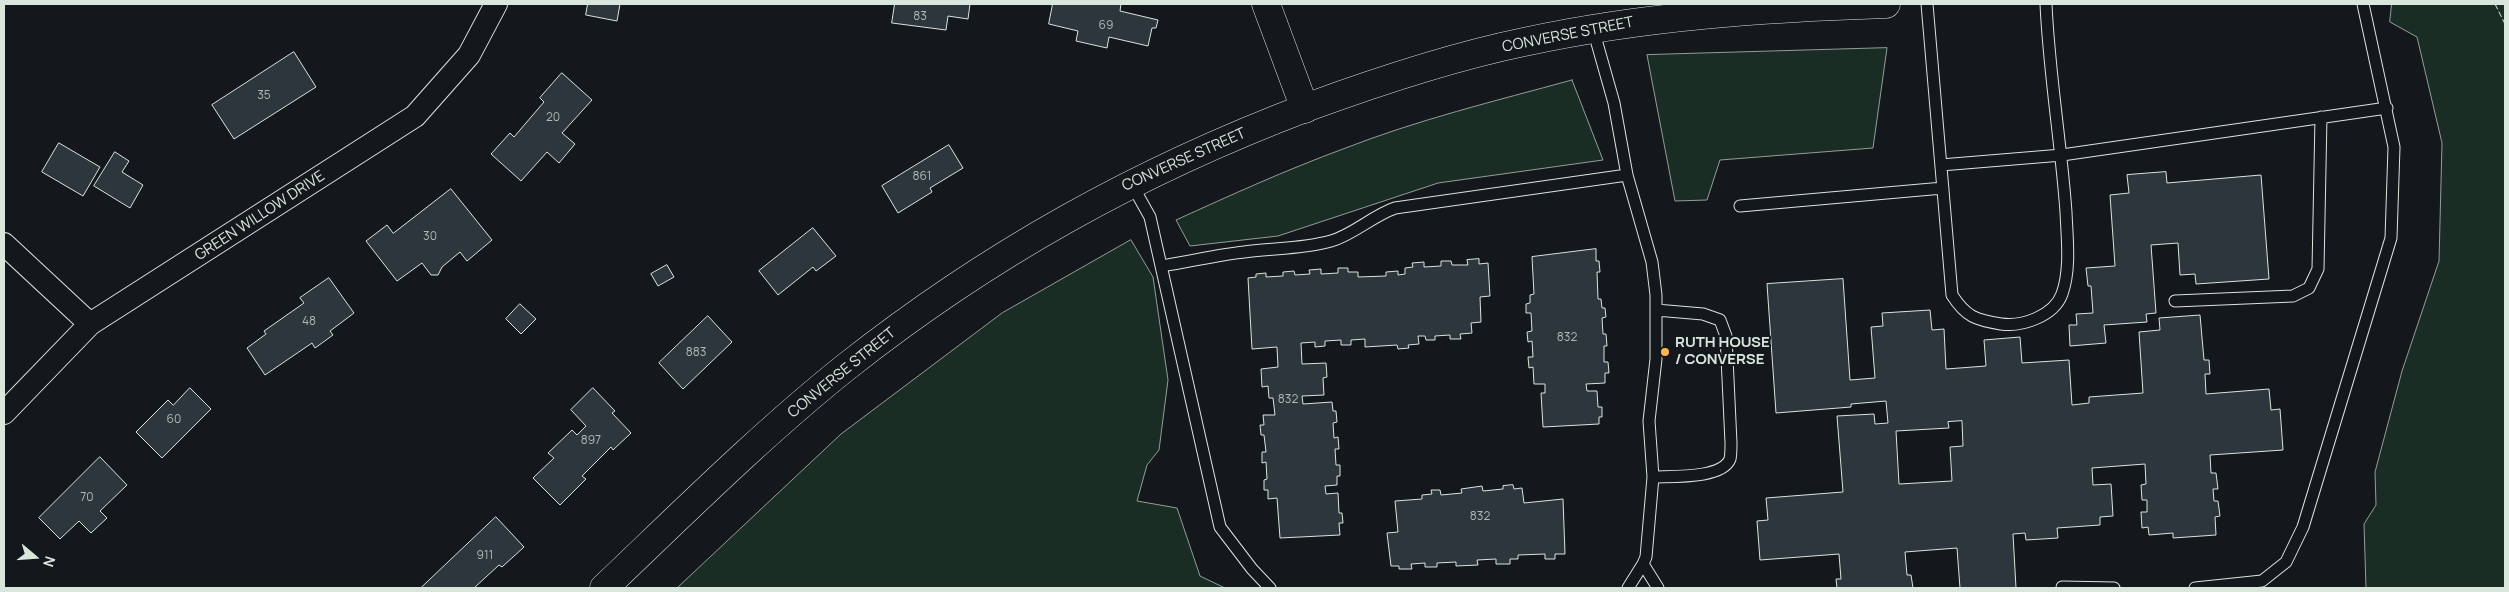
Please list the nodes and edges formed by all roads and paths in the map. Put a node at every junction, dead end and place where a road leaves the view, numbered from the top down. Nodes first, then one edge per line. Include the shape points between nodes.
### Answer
1 (496, 4) edge
2 (1266, 4) edge
3 (1886, 4) edge
4 (1927, 4) edge
5 (2046, 4) edge
6 (2363, 4) edge
7 (1593, 29) junction
8 (2387, 108) junction
9 (1305, 109) junction
10 (2321, 117) junction
11 (2062, 156) junction
12 (1941, 165) junction
13 (1627, 175) junction
14 (1131, 184) junction
15 (1943, 188) junction
16 (1740, 206) dead end
17 (4, 244) edge
18 (1161, 266) junction
19 (2175, 301) dead end
20 (1656, 310) junction
21 (90, 324) junction
22 (4, 413) edge
23 (1652, 477) junction
24 (1642, 564) junction
25 (2263, 585) edge
26 (2062, 587) dead end
27 (604, 588) edge
28 (1270, 588) edge
29 (1628, 588) edge
30 (1658, 588) edge
31 (2114, 588) edge
32 (2195, 588) edge

1 - 21 street, GREEN WILLOW DRIVE via 468,54 415,116
2 - 9 main road
3 - 7 main road, CONVERSE STREET via 1726,12
4 - 12 lane
5 - 11 lane
6 - 8 lane
7 - 9 main road, CONVERSE STREET via 1459,58 1390,78
7 - 13 lane via 1614,103
8 - 10 lane
8 - 25 lane via 2394,147 2391,238 2303,527 2286,562
9 - 14 main road, CONVERSE STREET via 1210,146
10 - 11 lane
10 - 19 lane via 2318,269 2309,288 2293,296
11 - 12 lane
11 - 15 lane via 2068,255 2062,296 2042,316 2015,326 1983,321 1962,311 1952,295
12 - 15 lane
13 - 18 lane via 1395,208 1375,215 1332,241
13 - 20 lane via 1652,262
14 - 18 lane via 1150,217
14 - 27 main road, CONVERSE STREET via 965,280 846,367 756,444
15 - 16 lane
17 - 21 street
18 - 28 lane via 1220,527
20 - 23 lane via 1656,359 1649,421
20 - 23 lane via 1703,314 1720,320 1726,336 1731,434 1730,458 1722,470
21 - 22 street, GREEN WILLOW DRIVE
23 - 24 lane via 1646,558
24 - 29 lane
24 - 30 lane
25 - 32 lane
26 - 31 lane

